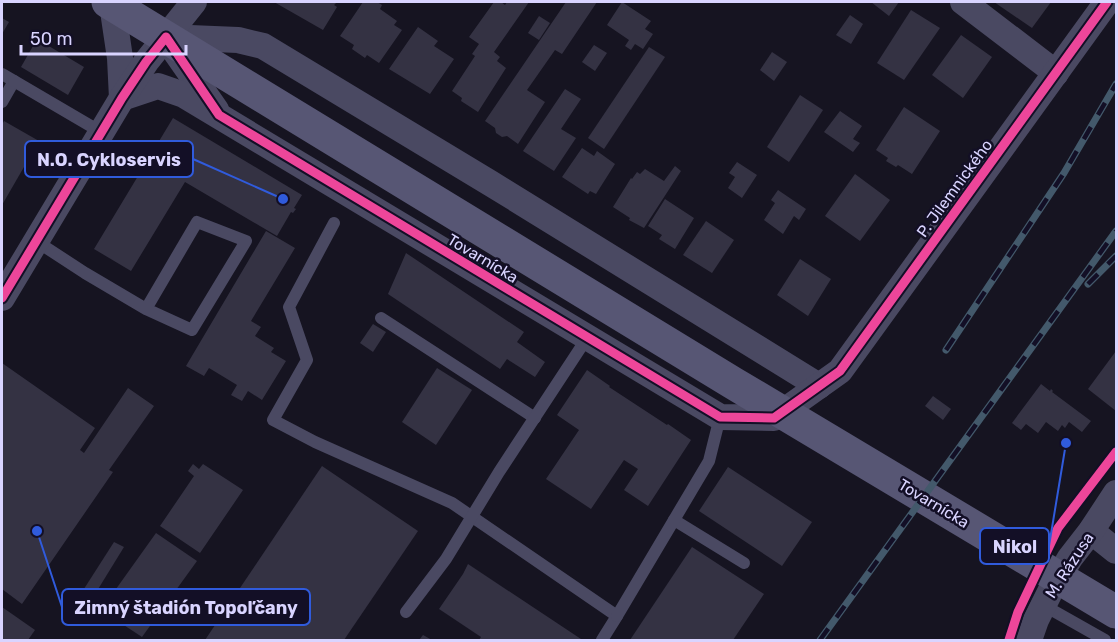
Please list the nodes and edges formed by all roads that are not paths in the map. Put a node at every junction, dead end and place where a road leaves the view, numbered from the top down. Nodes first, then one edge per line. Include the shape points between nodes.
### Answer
1 (113, 2) edge
2 (194, 2) edge
3 (963, 2) edge
4 (1107, 2) edge
5 (166, 37) junction
6 (1056, 73) junction
7 (2, 74) edge
8 (14, 81) junction
9 (122, 98) junction
10 (2, 102) edge
11 (219, 115) junction
12 (101, 132) junction
13 (334, 223) dead end
14 (36, 241) junction
15 (2, 298) edge
16 (146, 309) junction
17 (381, 318) dead end
18 (587, 338) junction
19 (819, 386) junction
20 (720, 417) junction
21 (535, 418) junction
22 (1116, 493) edge
23 (472, 516) junction
24 (674, 520) junction
25 (1091, 531) junction
26 (1116, 551) edge
27 (744, 563) dead end
28 (1043, 606) junction
29 (406, 612) dead end
30 (1116, 612) edge
31 (617, 616) junction
32 (602, 640) edge
33 (1029, 640) edge
34 (1105, 640) edge

1 - 5 main road, Tovarnícka
1 - 9 street
2 - 5 street
3 - 6 street
4 - 6 street, P. Jilemnického
5 - 9 street
5 - 11 street, Tovarnícka
5 - 19 street, Tovarnícka via 237,40 263,46
5 - 30 main road, Tovarnícka
6 - 19 street, P. Jilemnického via 840,371
7 - 8 lane
8 - 10 lane
8 - 12 lane
9 - 11 street via 158,86 184,95
9 - 12 street
11 - 18 street, Tovarnícka
12 - 14 street
13 - 23 lane via 289,307 307,360 273,420 452,503
14 - 15 street
14 - 16 lane
16 - 16 lane via 192,330 246,241 197,222
17 - 21 lane
18 - 20 street, Tovarnícka
18 - 21 lane
19 - 20 street, Tovarnícka via 774,418
20 - 24 lane via 709,461
21 - 23 lane
22 - 25 street, M. Rázusa
23 - 29 lane
23 - 31 lane
24 - 27 lane
24 - 31 lane
25 - 26 street
25 - 28 street, M. Rázusa via 1070,558
28 - 33 street, M. Rázusa
28 - 34 lane
31 - 32 lane

